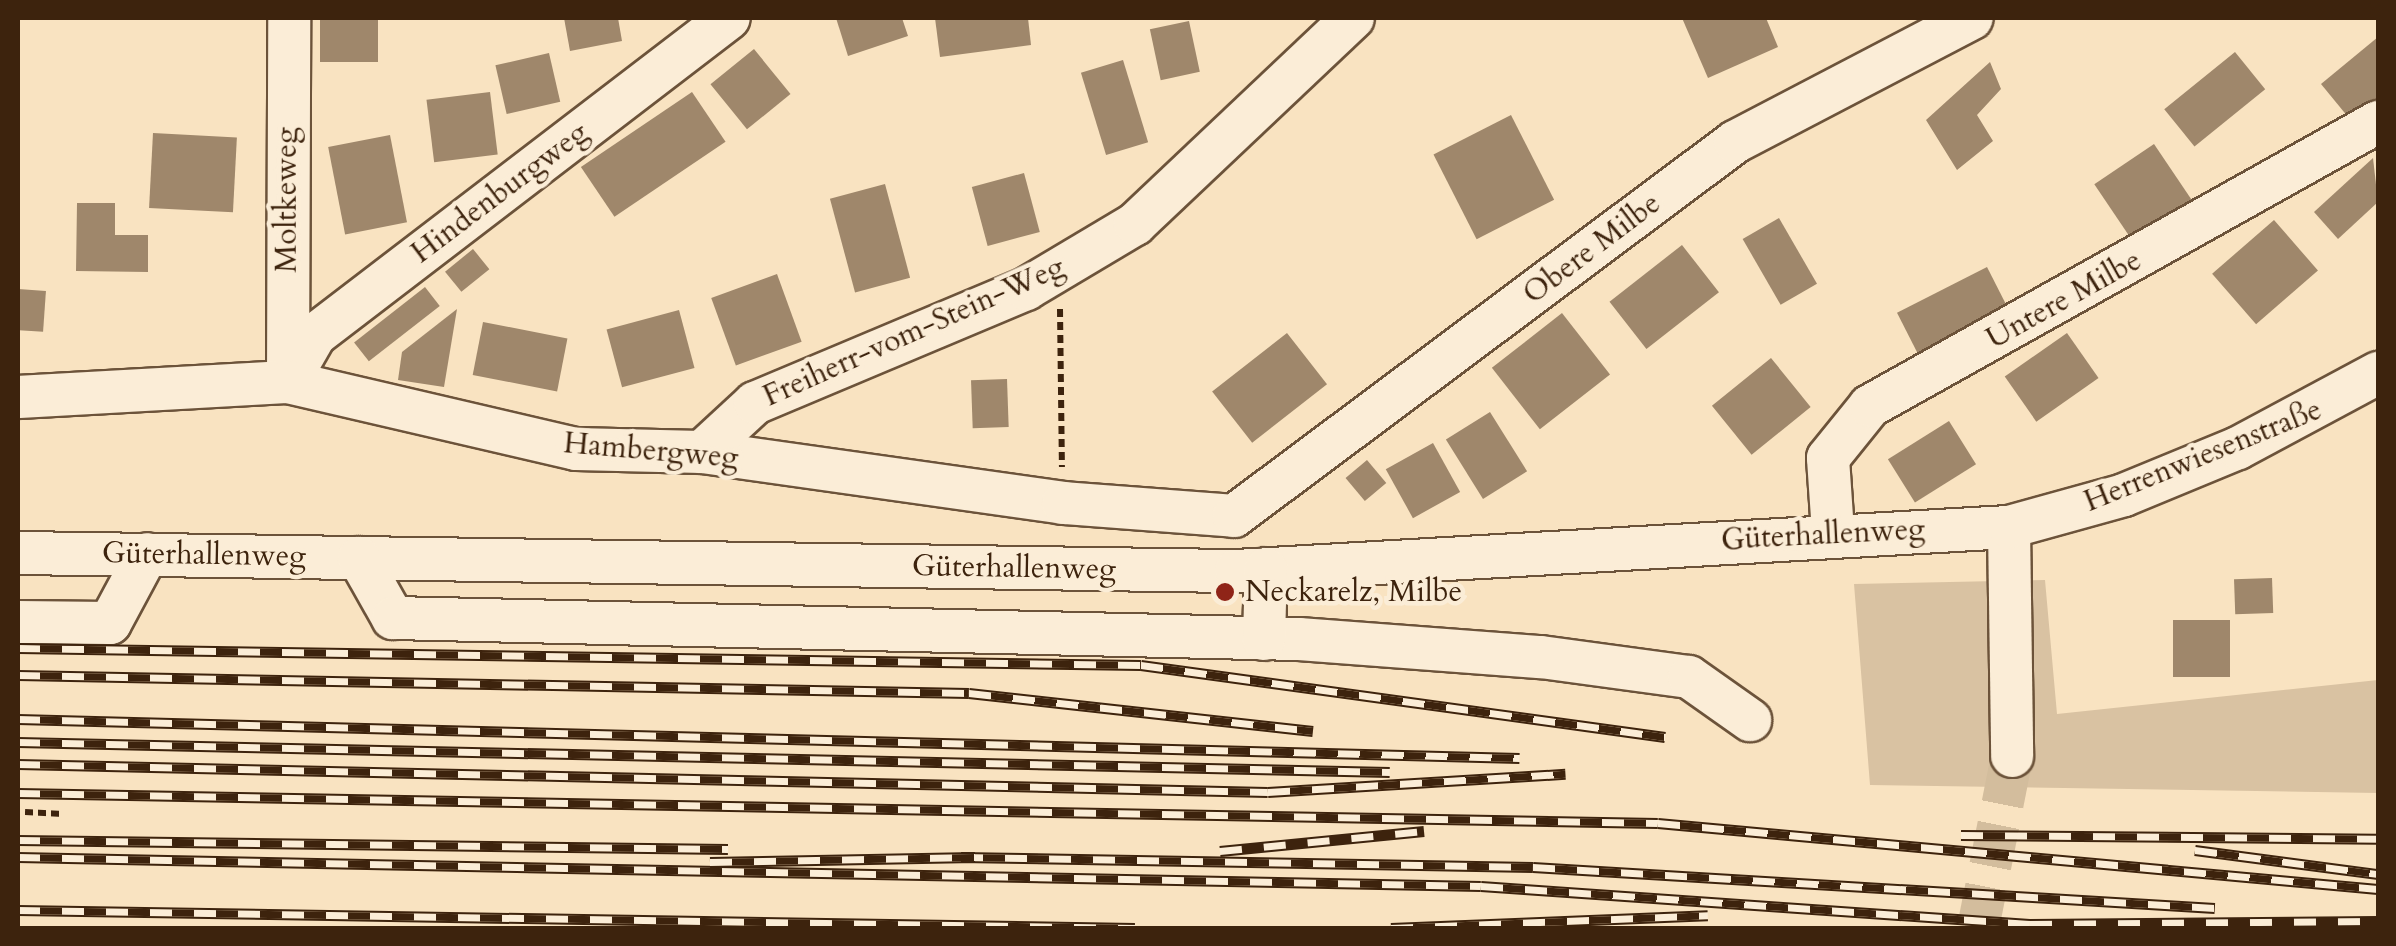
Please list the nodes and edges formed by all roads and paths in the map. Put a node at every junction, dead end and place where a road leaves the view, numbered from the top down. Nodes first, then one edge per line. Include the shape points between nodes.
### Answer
1 (288, 18) edge
2 (729, 18) edge
3 (1353, 18) edge
4 (1972, 18) edge
5 (2378, 122) edge
6 (1060, 269) junction
7 (2378, 373) edge
8 (288, 382) junction
9 (18, 397) edge
10 (702, 452) junction
11 (1063, 503) junction
12 (1234, 516) junction
13 (2010, 527) junction
14 (1833, 532) junction
15 (18, 553) edge
16 (147, 554) junction
17 (360, 558) junction
18 (889, 566) junction
19 (1251, 570) junction
20 (18, 622) edge
21 (891, 636) junction
22 (1264, 639) junction
23 (1750, 720) dead end
24 (2012, 756) tunnel mouth
25 (25, 812) dead end
26 (64, 814) dead end

1 - 8 street, Moltkeweg
2 - 8 street, Hindenburgweg via 315,335
3 - 6 street, Freiherr-vom-Stein-Weg via 1135,224
4 - 12 street, Obere Milbe via 1735,142
5 - 14 street, Untere Milbe via 1870,406 1828,458
6 - 10 street, Freiherr-vom-Stein-Weg via 755,403
6 - 11 path
7 - 13 street, Herrenwiesenstraße via 2238,448 2124,495
8 - 9 street, Hambergweg
8 - 10 street, Hambergweg via 576,449
10 - 11 street, Hambergweg
11 - 12 street, Hambergweg
12 - 19 street
13 - 14 street, Güterhallenweg
13 - 24 street
14 - 19 street, Güterhallenweg
15 - 16 street, Güterhallenweg
16 - 17 street, Güterhallenweg
16 - 20 street via 110,622
17 - 18 street, Güterhallenweg
17 - 21 street via 394,618
18 - 19 street, Güterhallenweg
18 - 21 street
19 - 22 street
21 - 22 street
22 - 23 street via 1689,676
25 - 26 path

